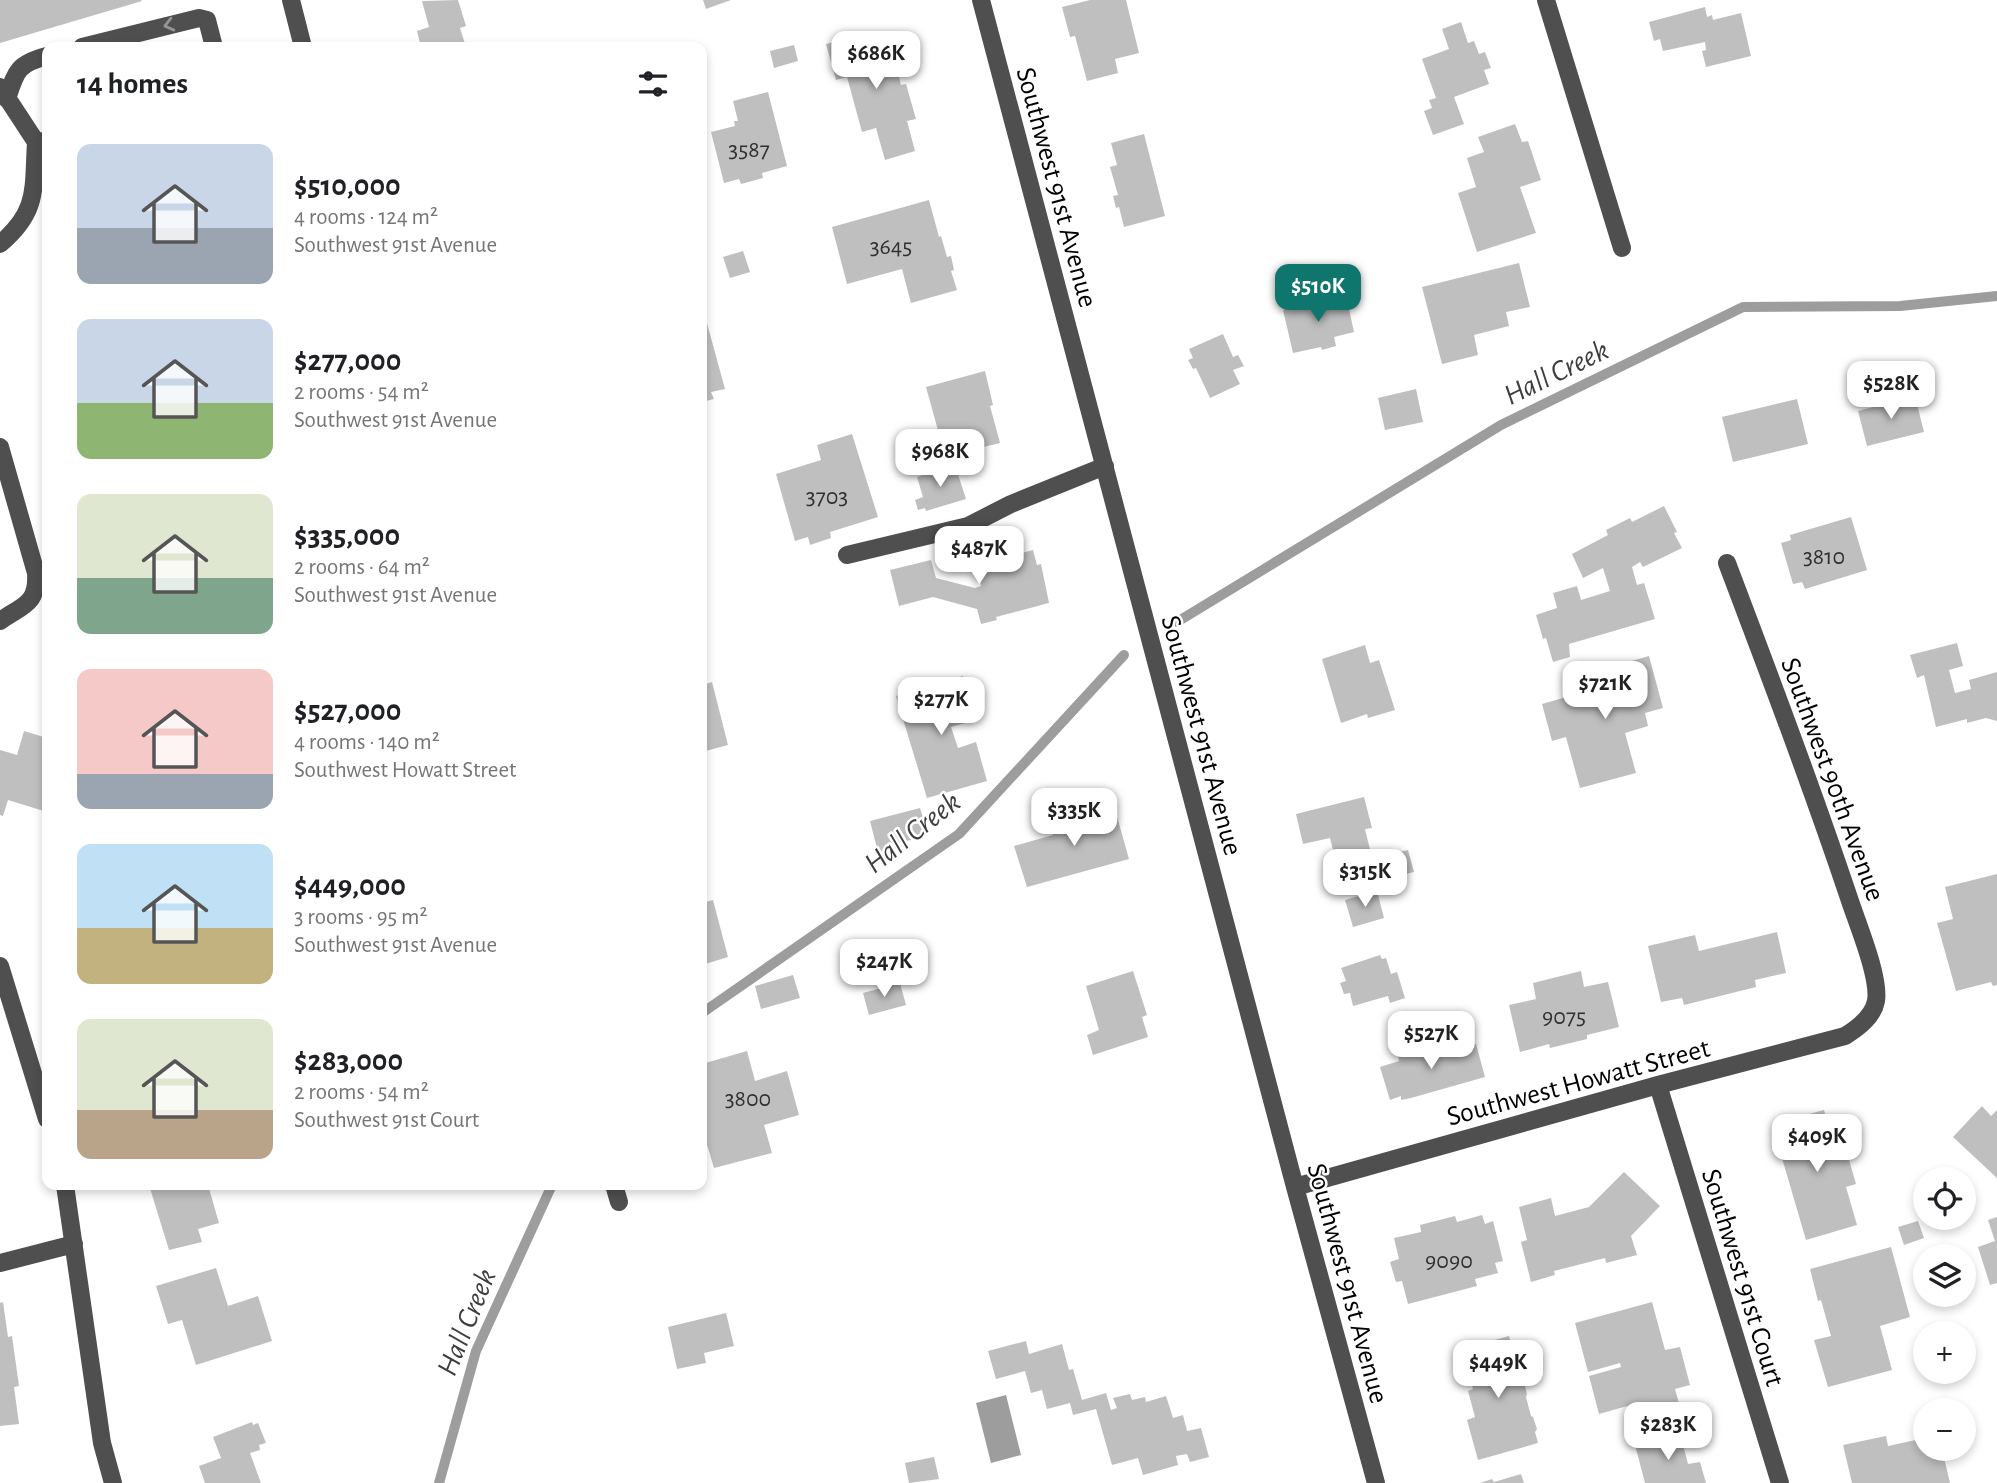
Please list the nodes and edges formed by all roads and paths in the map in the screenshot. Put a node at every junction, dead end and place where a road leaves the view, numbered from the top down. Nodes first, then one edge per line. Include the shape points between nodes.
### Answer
1 (204, 0) edge
2 (290, 0) edge
3 (981, 0) edge
4 (1546, 0) edge
5 (207, 20) junction
6 (102, 42) edge
7 (213, 42) edge
8 (302, 42) edge
9 (42, 57) edge
10 (4, 93) edge
11 (41, 141) edge
12 (0, 244) edge
13 (1622, 248) dead end
14 (0, 446) edge
15 (1105, 466) junction
16 (847, 555) dead end
17 (1727, 563) dead end
18 (0, 621) edge
19 (0, 966) edge
20 (1869, 1016) joint
21 (1658, 1086) junction
22 (42, 1102) edge
23 (1295, 1188) junction
24 (66, 1190) edge
25 (74, 1244) junction
26 (0, 1263) edge
27 (113, 1483) edge
28 (1376, 1483) edge
29 (1780, 1483) edge

1 - 5 street
2 - 8 street
3 - 15 street, Southwest 91st Avenue
4 - 13 street
5 -> 6 street via 199,18
5 - 7 street
9 - 10 street via 17,70
10 - 11 street
11 - 12 street via 32,201 19,228
14 - 18 street via 37,589 33,598
15 - 16 street via 968,526
15 - 23 street, Southwest 91st Avenue
17 - 20 street, Southwest 90th Avenue via 1868,955 1876,1001
19 - 22 street
20 - 21 street, Southwest Howatt Street via 1845,1036
21 - 23 street, Southwest Howatt Street
21 - 29 street, Southwest 91st Court
23 - 28 street, Southwest 91st Avenue
24 - 25 street
25 - 26 street
25 - 27 street via 102,1443

